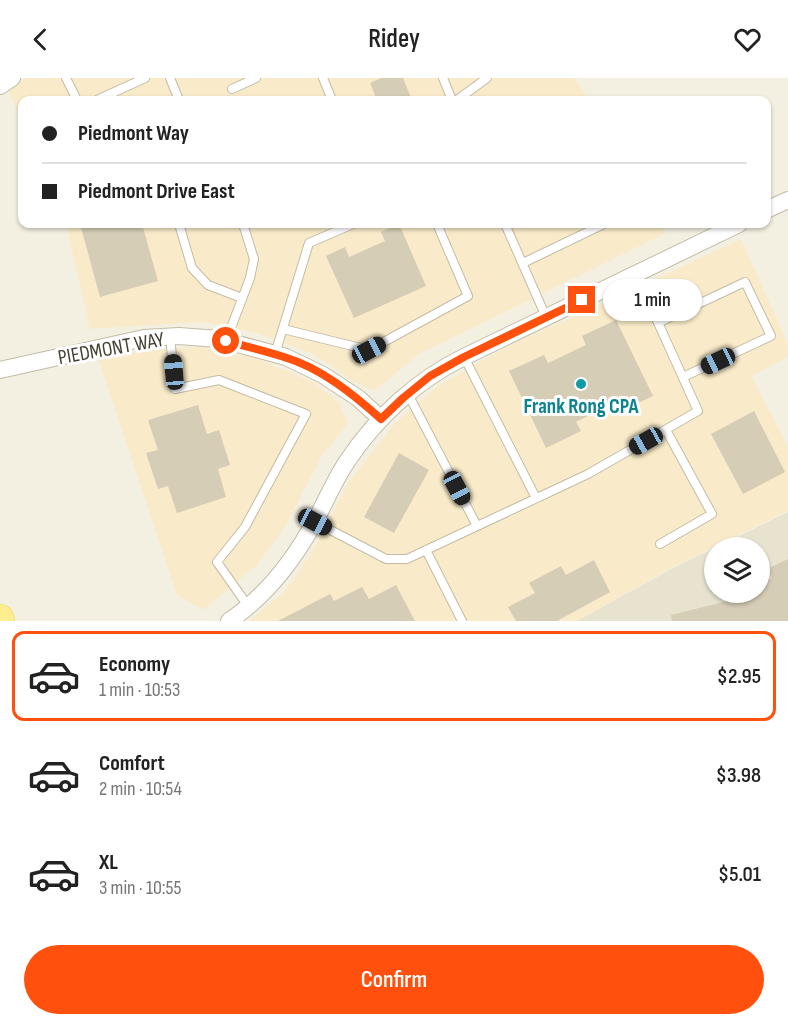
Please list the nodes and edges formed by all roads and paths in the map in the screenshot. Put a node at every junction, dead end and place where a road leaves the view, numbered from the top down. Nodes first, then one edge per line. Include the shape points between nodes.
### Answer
1 (12, 78) edge
2 (66, 78) edge
3 (146, 78) edge
4 (170, 78) edge
5 (256, 78) edge
6 (323, 78) edge
7 (443, 78) edge
8 (487, 78) edge
9 (0, 86) edge
10 (232, 89) dead end
11 (75, 96) edge
12 (106, 96) edge
13 (177, 96) edge
14 (330, 96) edge
15 (452, 96) edge
16 (460, 96) edge
17 (788, 200) edge
18 (771, 208) edge
19 (180, 228) edge
20 (244, 228) edge
21 (344, 228) edge
22 (439, 228) edge
23 (508, 228) edge
24 (596, 228) edge
25 (731, 228) edge
26 (523, 263) junction
27 (636, 274) junction
28 (242, 298) junction
29 (546, 317) junction
30 (658, 323) junction
31 (283, 329) junction
32 (170, 336) junction
33 (226, 341) junction
34 (275, 354) junction
35 (464, 357) junction
36 (0, 370) edge
37 (683, 377) junction
38 (408, 394) junction
39 (381, 419) junction
40 (666, 430) junction
41 (536, 498) junction
42 (315, 522) junction
43 (477, 526) junction
44 (660, 544) dead end
45 (426, 550) junction
46 (248, 606) junction
47 (230, 621) edge
48 (462, 621) edge

1 - 9 street
2 - 11 lane
3 - 12 lane
4 - 13 lane
5 - 10 lane
6 - 14 lane
7 - 15 lane
8 - 16 lane
17 - 18 street
19 - 28 lane via 192,268 208,285
20 - 28 lane via 254,260
21 - 31 lane via 309,243
22 - 31 lane via 468,296 369,350
23 - 26 lane
24 - 26 lane
25 - 27 street
26 - 29 lane
27 - 29 street
27 - 30 lane
28 - 33 lane
29 - 35 street
30 - 37 lane
30 - 37 lane via 745,282 771,336
31 - 34 lane
32 - 33 street, PIEDMONT WAY
32 - 36 street, PIEDMONT WAY
32 - 46 lane via 175,389 219,380 306,414 245,527 217,561
33 - 34 street, PIEDMONT WAY
34 - 39 street, PIEDMONT WAY via 323,375
35 - 38 street
35 - 41 lane
37 - 40 lane via 698,411
38 - 39 street
38 - 43 lane
39 - 42 street via 347,462
40 - 41 lane
40 - 44 lane via 712,514
41 - 43 lane
42 - 45 lane via 386,559 407,559
42 - 46 street via 287,566
43 - 45 lane
45 - 48 lane
46 - 47 street

